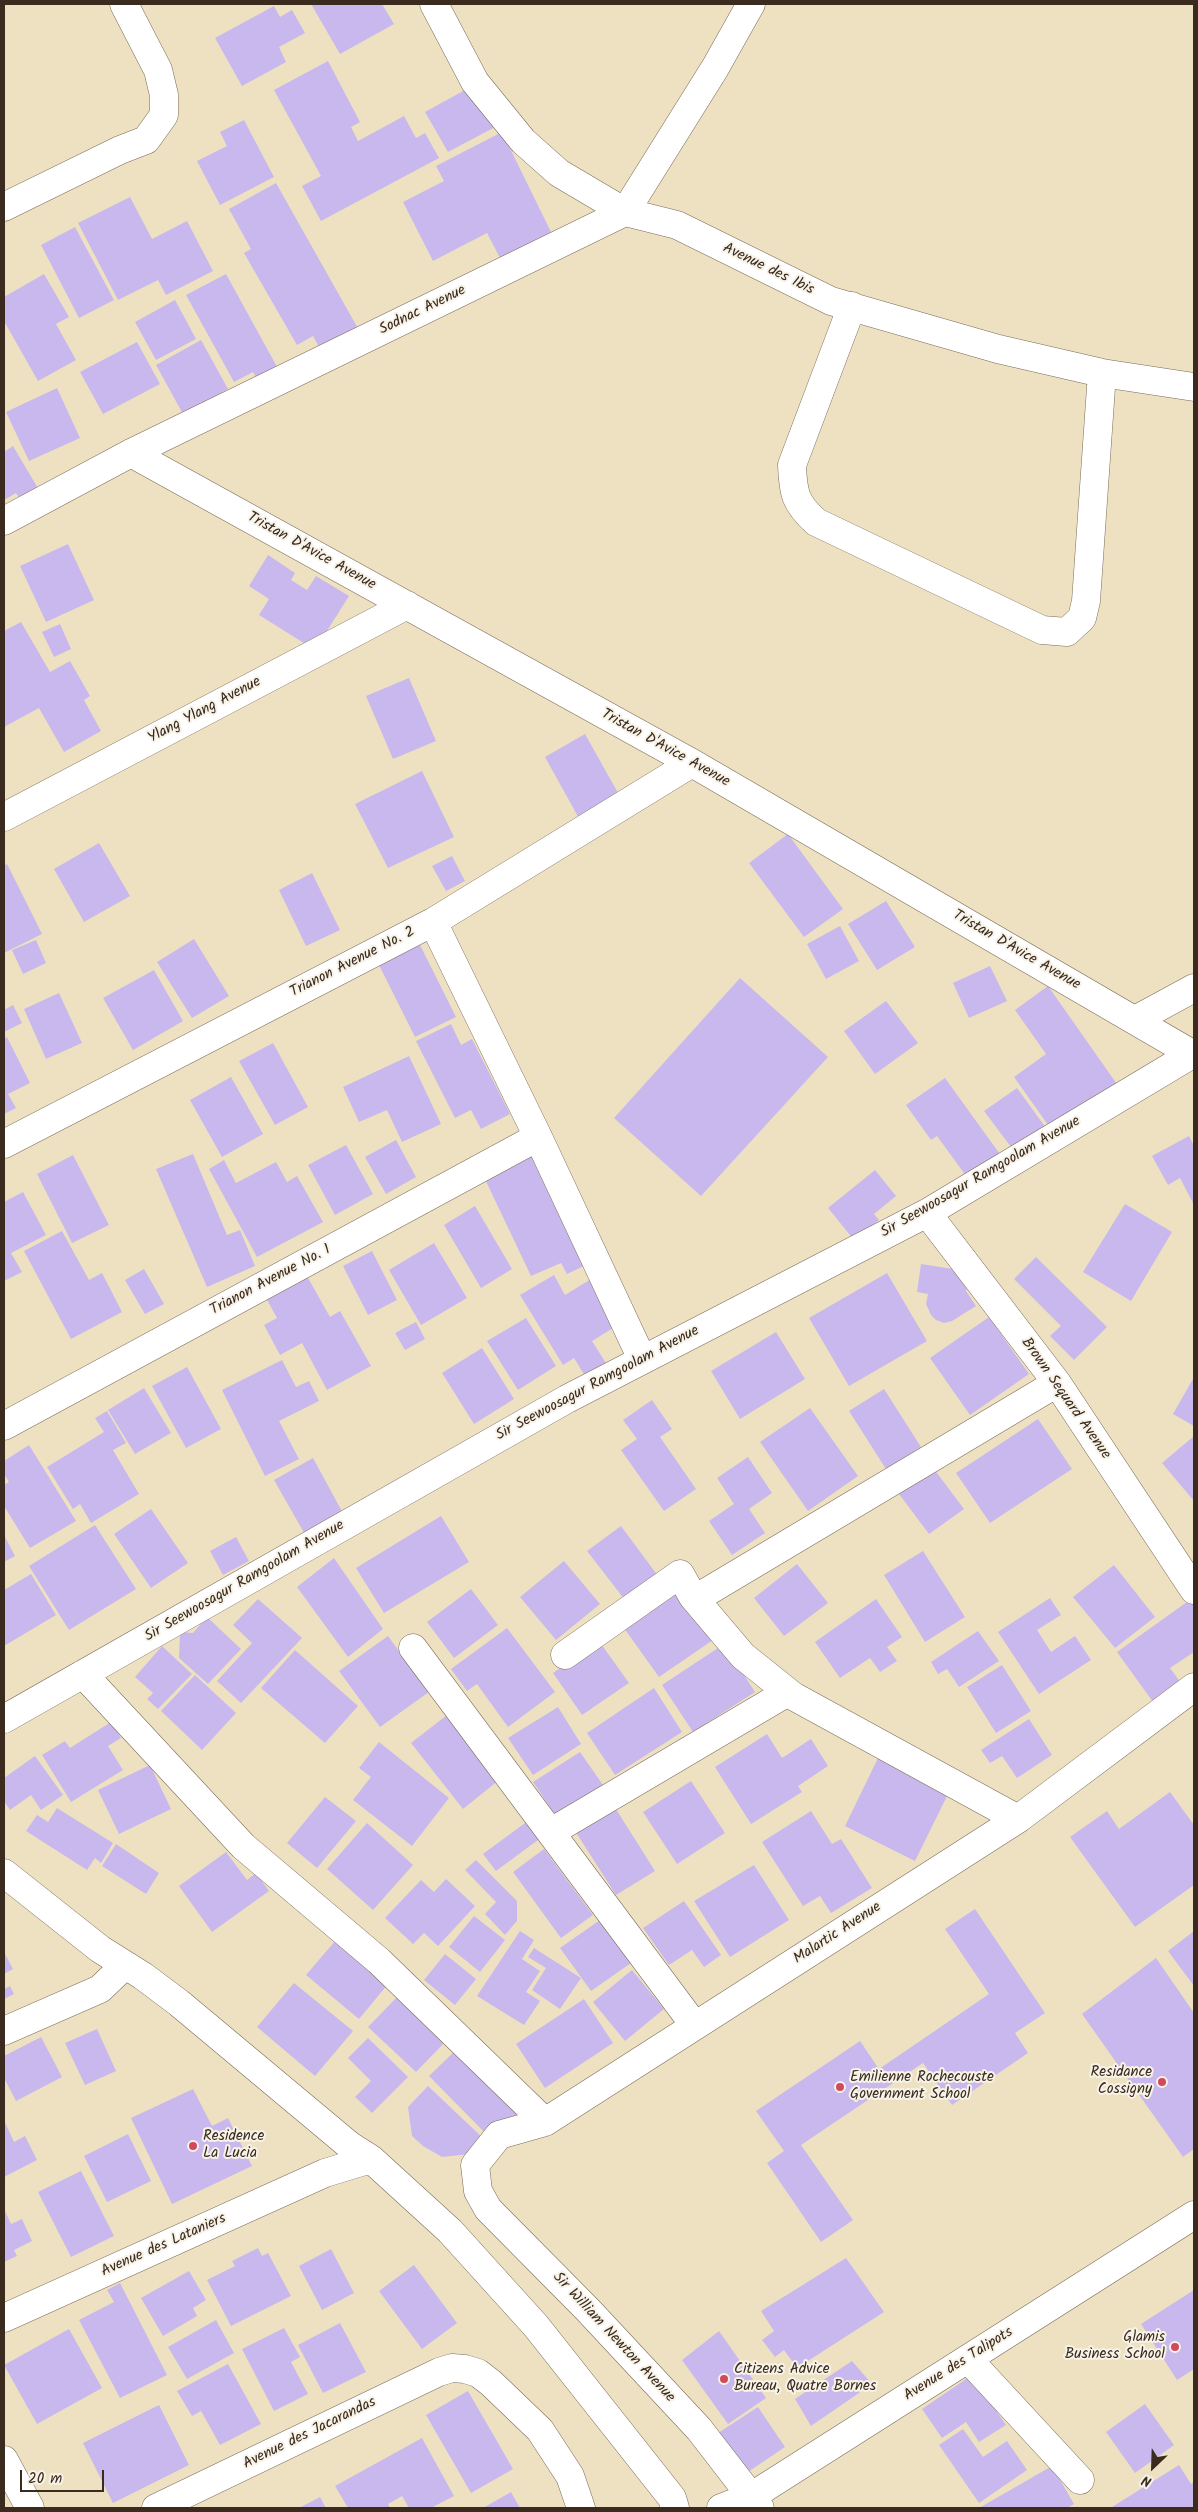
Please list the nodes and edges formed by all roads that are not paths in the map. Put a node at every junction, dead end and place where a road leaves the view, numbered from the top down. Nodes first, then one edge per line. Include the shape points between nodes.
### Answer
1 (124, 4) edge
2 (434, 4) edge
3 (751, 4) edge
4 (4, 207) edge
5 (625, 212) junction
6 (852, 306) junction
7 (1102, 373) junction
8 (1194, 387) edge
9 (131, 453) junction
10 (4, 521) edge
11 (407, 605) junction
12 (692, 763) junction
13 (4, 817) edge
14 (433, 922) junction
15 (1194, 988) edge
16 (1135, 1020) junction
17 (1194, 1054) edge
18 (538, 1137) junction
19 (4, 1144) edge
20 (927, 1213) junction
21 (642, 1359) junction
22 (1057, 1383) junction
23 (4, 1426) edge
24 (1194, 1590) edge
25 (695, 1599) junction
26 (413, 1648) dead end
27 (565, 1655) dead end
28 (83, 1674) junction
29 (1194, 1687) edge
30 (788, 1692) junction
31 (4, 1719) edge
32 (1018, 1819) junction
33 (551, 1832) junction
34 (4, 1873) edge
35 (125, 1964) junction
36 (695, 2026) junction
37 (4, 2031) edge
38 (545, 2122) junction
39 (360, 2152) junction
40 (475, 2166) joint
41 (1194, 2215) edge
42 (4, 2318) edge
43 (968, 2359) junction
44 (4, 2460) edge
45 (1080, 2480) dead end
46 (756, 2502) edge
47 (30, 2508) edge
48 (156, 2508) edge
49 (581, 2508) edge
50 (675, 2508) edge
51 (721, 2508) edge

1 - 4 street via 158,70 164,95 164,115 146,140
2 - 5 street, Avenue des Ibis via 475,82 523,141 559,173
3 - 5 street
5 - 6 street, Avenue des Ibis via 677,225 831,301
5 - 9 street, Sodnac Avenue
6 - 7 street, Avenue des Ibis via 998,348
6 - 7 street via 792,465 793,491 802,509 816,522 1042,630 1067,632 1082,618 1086,601
7 - 8 street, Avenue des Ibis
9 - 10 street, Sodnac Avenue
9 - 11 street, Tristan D'Avice Avenue
11 - 12 street, Tristan D'Avice Avenue
11 - 13 street, Ylang Ylang Avenue
12 - 14 street, Trianon Avenue No. 2
12 - 16 street, Tristan D'Avice Avenue
14 - 18 street
14 - 19 street, Trianon Avenue No. 2
15 - 16 street
16 - 17 street, Tristan D'Avice Avenue
17 - 20 street, Sir Seewoosagur Ramgoolam Avenue
18 - 21 street
18 - 23 street, Trianon Avenue No. 1
20 - 21 street, Sir Seewoosagur Ramgoolam Avenue
20 - 22 street, Brown Sequard Avenue
21 - 28 street, Sir Seewoosagur Ramgoolam Avenue
22 - 24 street, Brown Sequard Avenue
22 - 25 street
25 - 27 street via 680,1574
25 - 30 street via 743,1656
26 - 33 street
28 - 31 street, Sir Seewoosagur Ramgoolam Avenue
28 - 38 street via 242,1846 379,1960
29 - 32 street, Malartic Avenue
30 - 32 street
30 - 33 street
32 - 36 street, Malartic Avenue
33 - 36 street
34 - 35 street
35 - 37 street via 100,1989
35 - 39 street via 180,2003
36 - 38 street, Malartic Avenue
38 - 40 street, Malartic Avenue via 499,2135
39 - 42 street, Avenue des Lataniers via 325,2174
39 - 50 street via 450,2231 536,2326 672,2498
40 - 46 street, Sir William Newton Avenue via 478,2191 488,2209 699,2429
41 - 43 street, Avenue des Talipots
43 - 45 street
43 - 46 street, Avenue des Talipots
44 - 47 street
46 - 51 street, Avenue des Talipots
48 - 49 street, Avenue des Jacarandas via 452,2368 478,2373 540,2430 570,2476

